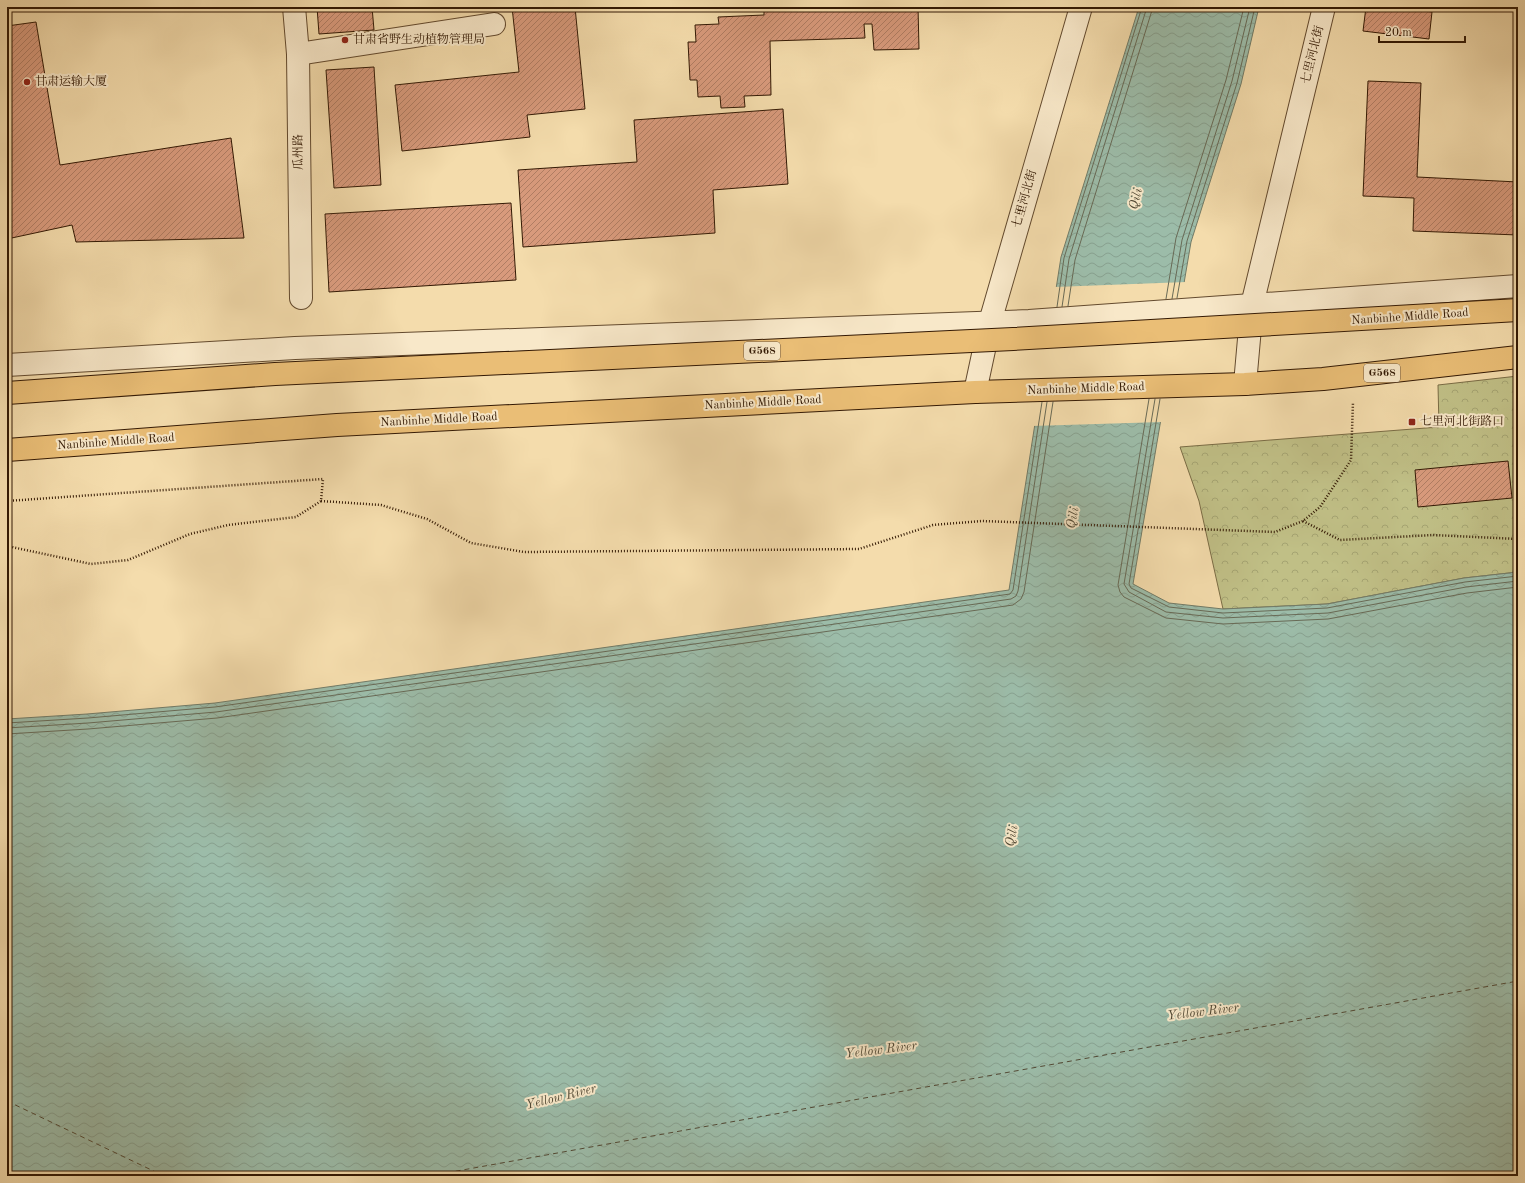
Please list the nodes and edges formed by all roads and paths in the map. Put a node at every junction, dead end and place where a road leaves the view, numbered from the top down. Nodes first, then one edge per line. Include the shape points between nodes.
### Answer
1 (294, 7) edge
2 (1081, 7) edge
3 (1324, 7) edge
4 (494, 24) dead end
5 (298, 54) junction
6 (1518, 286) edge
7 (301, 298) dead end
8 (1252, 305) junction
9 (1518, 310) edge
10 (990, 322) junction
11 (1518, 358) edge
12 (7, 365) edge
13 (1354, 376) junction
14 (1245, 384) junction
15 (975, 392) junction
16 (7, 393) edge
17 (7, 450) edge
18 (7, 501) edge
19 (321, 501) junction
20 (1303, 521) junction
21 (1518, 539) edge
22 (7, 546) edge

1 - 5 street, 瓜州路
2 - 10 street, 七里河北街
3 - 8 street, 七里河北街
4 - 5 street
5 - 7 street, 瓜州路
6 - 8 street, Nanbinhe Middle Road
8 - 10 street, Nanbinhe Middle Road
8 - 14 street, 七里河北街
9 - 16 highway, Nanbinhe Middle Road / G568, bridge via 1021,338 275,374
10 - 12 street, Nanbinhe Middle Road via 295,348
10 - 15 street, 七里河北街
11 - 13 highway, Nanbinhe Middle Road / G568
13 - 14 highway, Nanbinhe Middle Road / G568
13 - 20 path via 1351,460 1320,507
14 - 15 highway, Nanbinhe Middle Road / G568
15 - 17 highway, Nanbinhe Middle Road / G568 via 337,425
18 - 19 path via 322,479
19 - 20 path via 382,505 426,519 471,543 524,552 859,549 933,525 982,521 1275,532
19 - 22 path via 296,517 205,530 128,560 91,564
20 - 21 path via 1340,540 1433,535

